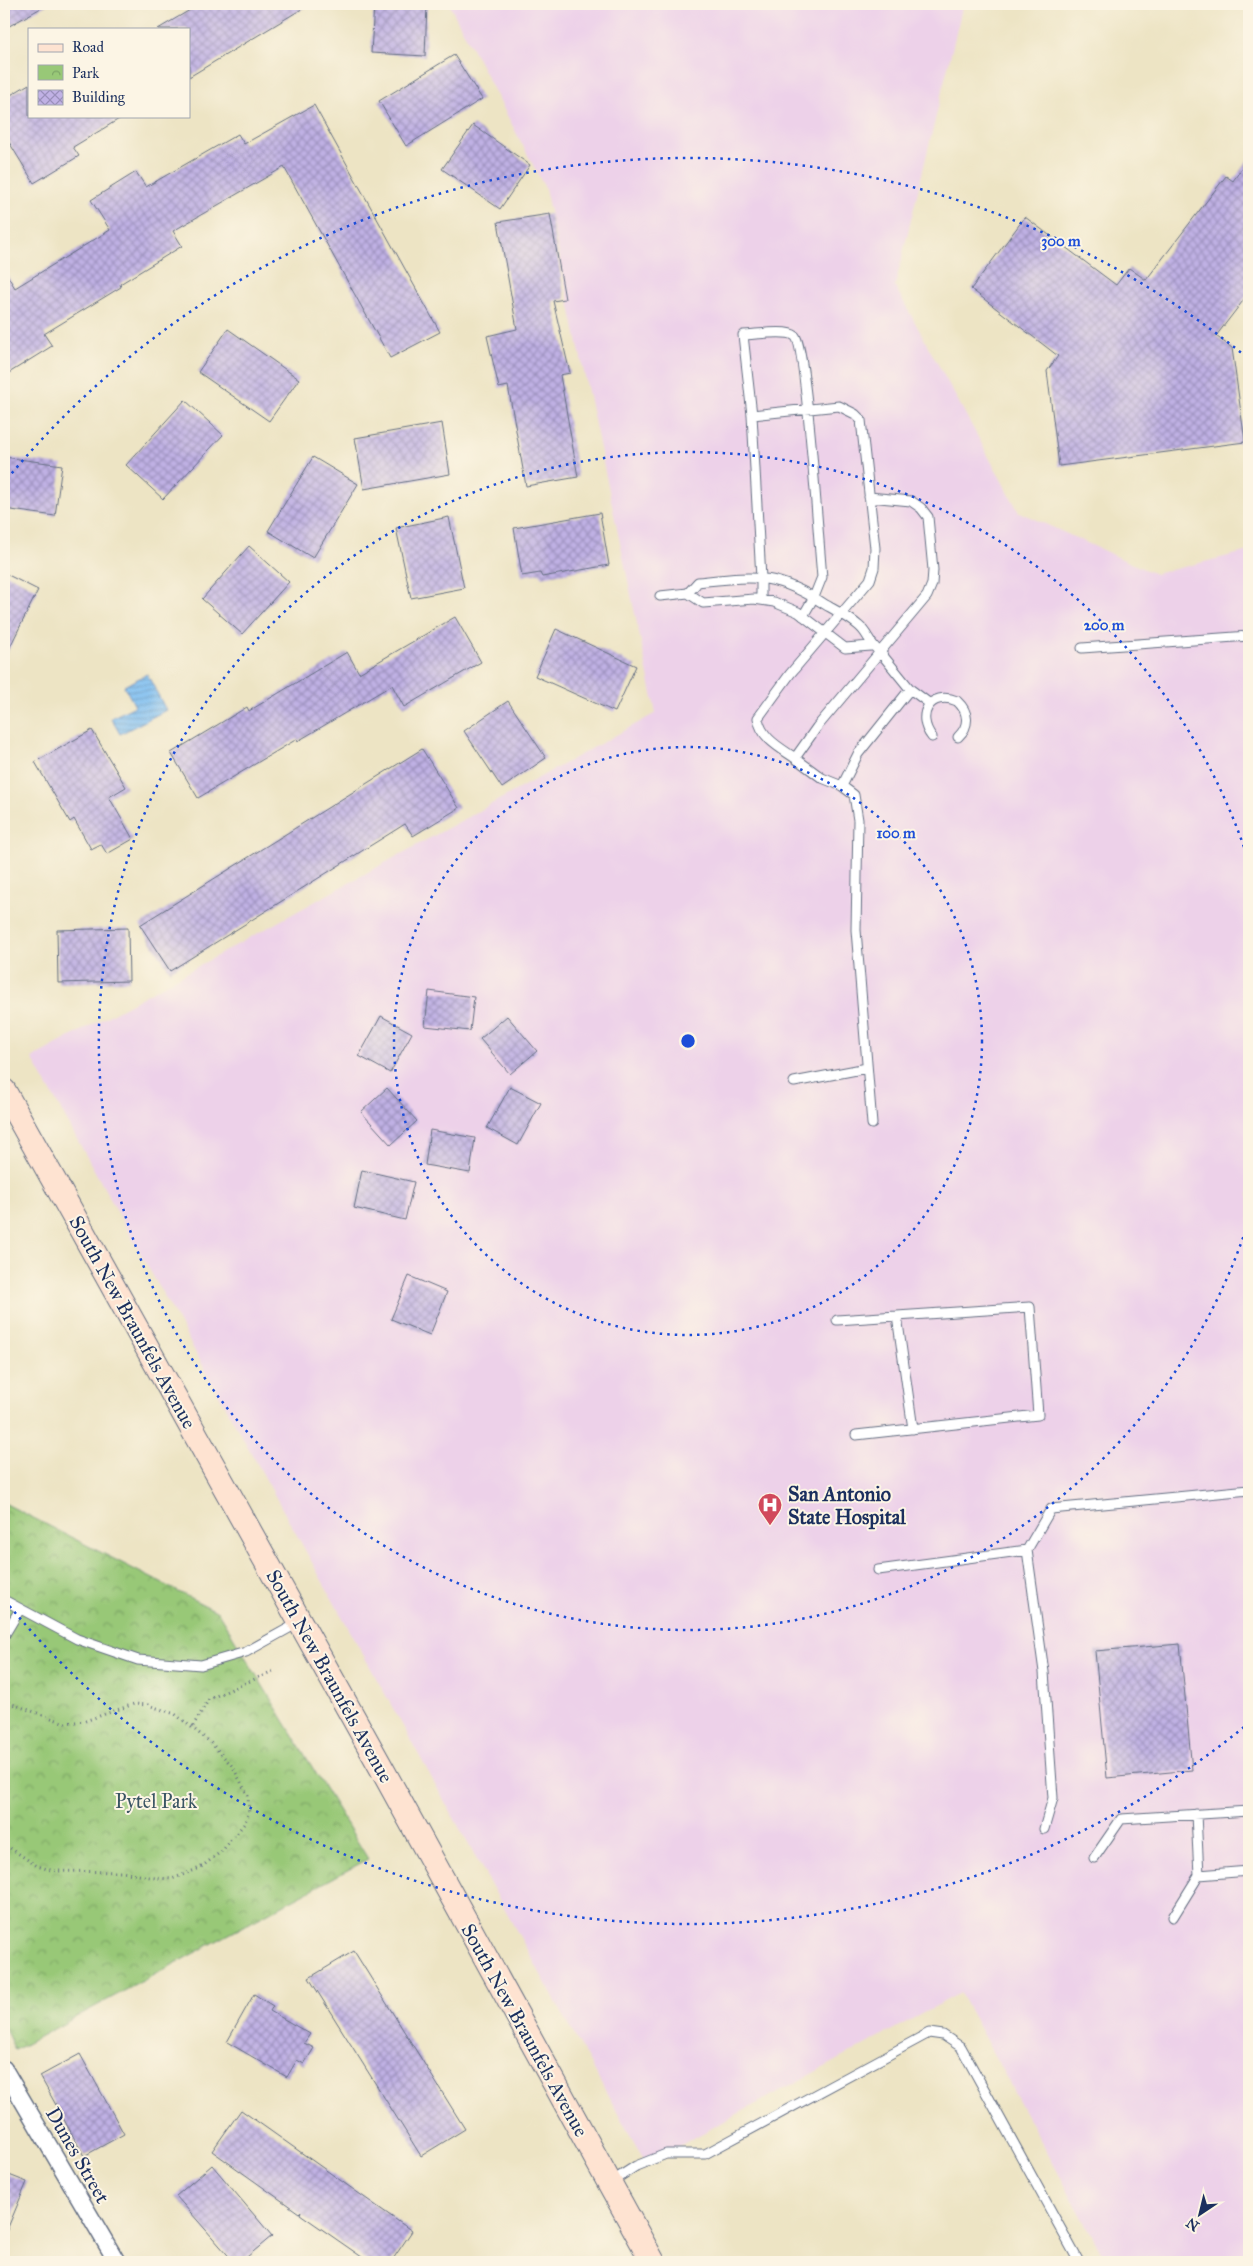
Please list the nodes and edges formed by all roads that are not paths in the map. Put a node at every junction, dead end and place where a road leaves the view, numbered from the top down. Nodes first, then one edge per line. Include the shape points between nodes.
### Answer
1 (808, 409) junction
2 (752, 415) junction
3 (869, 497) junction
4 (761, 578) junction
5 (688, 593) junction
6 (660, 596) dead end
7 (814, 597) junction
8 (761, 600) junction
9 (840, 613) junction
10 (803, 616) junction
11 (824, 632) junction
12 (1249, 636) edge
13 (871, 646) junction
14 (1082, 648) dead end
15 (880, 652) junction
16 (910, 689) junction
17 (930, 704) junction
18 (932, 737) dead end
19 (958, 737) dead end
20 (795, 758) junction
21 (842, 786) junction
22 (867, 1068) junction
23 (794, 1082) dead end
24 (4, 1091) edge
25 (872, 1124) dead end
26 (897, 1316) junction
27 (837, 1320) dead end
28 (913, 1429) junction
29 (856, 1435) dead end
30 (1249, 1490) edge
31 (1027, 1550) junction
32 (878, 1570) dead end
33 (4, 1600) edge
34 (20, 1609) junction
35 (300, 1622) junction
36 (4, 1636) edge
37 (1249, 1811) edge
38 (1196, 1814) junction
39 (1044, 1829) dead end
40 (1094, 1858) dead end
41 (1249, 1871) edge
42 (1199, 1875) junction
43 (1173, 1917) dead end
44 (4, 2069) edge
45 (609, 2183) junction
46 (117, 2262) edge
47 (653, 2262) edge
48 (1079, 2262) edge

1 - 2 lane
1 - 2 lane via 802,351 797,338 790,333 743,335
1 - 3 lane via 839,406 861,420
1 - 7 lane via 822,577
2 - 4 lane
3 - 9 lane via 874,568 870,580
3 - 15 lane via 912,501 921,508 928,517 933,570 927,596
4 - 5 lane via 698,582
4 - 7 lane via 788,584
4 - 8 lane
5 - 6 lane
5 - 8 lane via 703,603
7 - 9 lane
7 - 10 lane
8 - 10 lane via 774,602
9 - 11 lane
9 - 13 lane via 860,626
10 - 11 lane
11 - 13 lane via 845,648
11 - 20 lane via 758,718 760,730
12 - 14 lane
13 - 15 lane
15 - 16 lane
15 - 20 lane
16 - 17 lane
16 - 21 lane via 858,754
17 - 18 lane via 924,723
17 - 19 lane via 950,698 963,706 968,720
20 - 21 lane via 822,778
21 - 22 lane via 854,795 858,820 856,930
22 - 23 lane
22 - 25 lane
24 - 35 main road, South New Braunfels Avenue
26 - 27 lane
26 - 28 lane
26 - 28 lane via 1030,1307 1038,1415
28 - 29 lane
30 - 31 lane via 1051,1509
31 - 32 lane
31 - 39 lane via 1044,1672 1053,1798
33 - 34 lane
34 - 35 lane via 77,1639 138,1660 201,1665 246,1652
34 - 36 lane
35 - 45 main road, South New Braunfels Avenue
37 - 38 lane
38 - 40 lane via 1121,1819
38 - 42 lane
41 - 42 lane
42 - 43 lane
44 - 46 street, Dunes Street
45 - 47 main road, South New Braunfels Avenue
45 - 48 lane via 636,2166 666,2154 705,2154 929,2034 943,2035 961,2046

